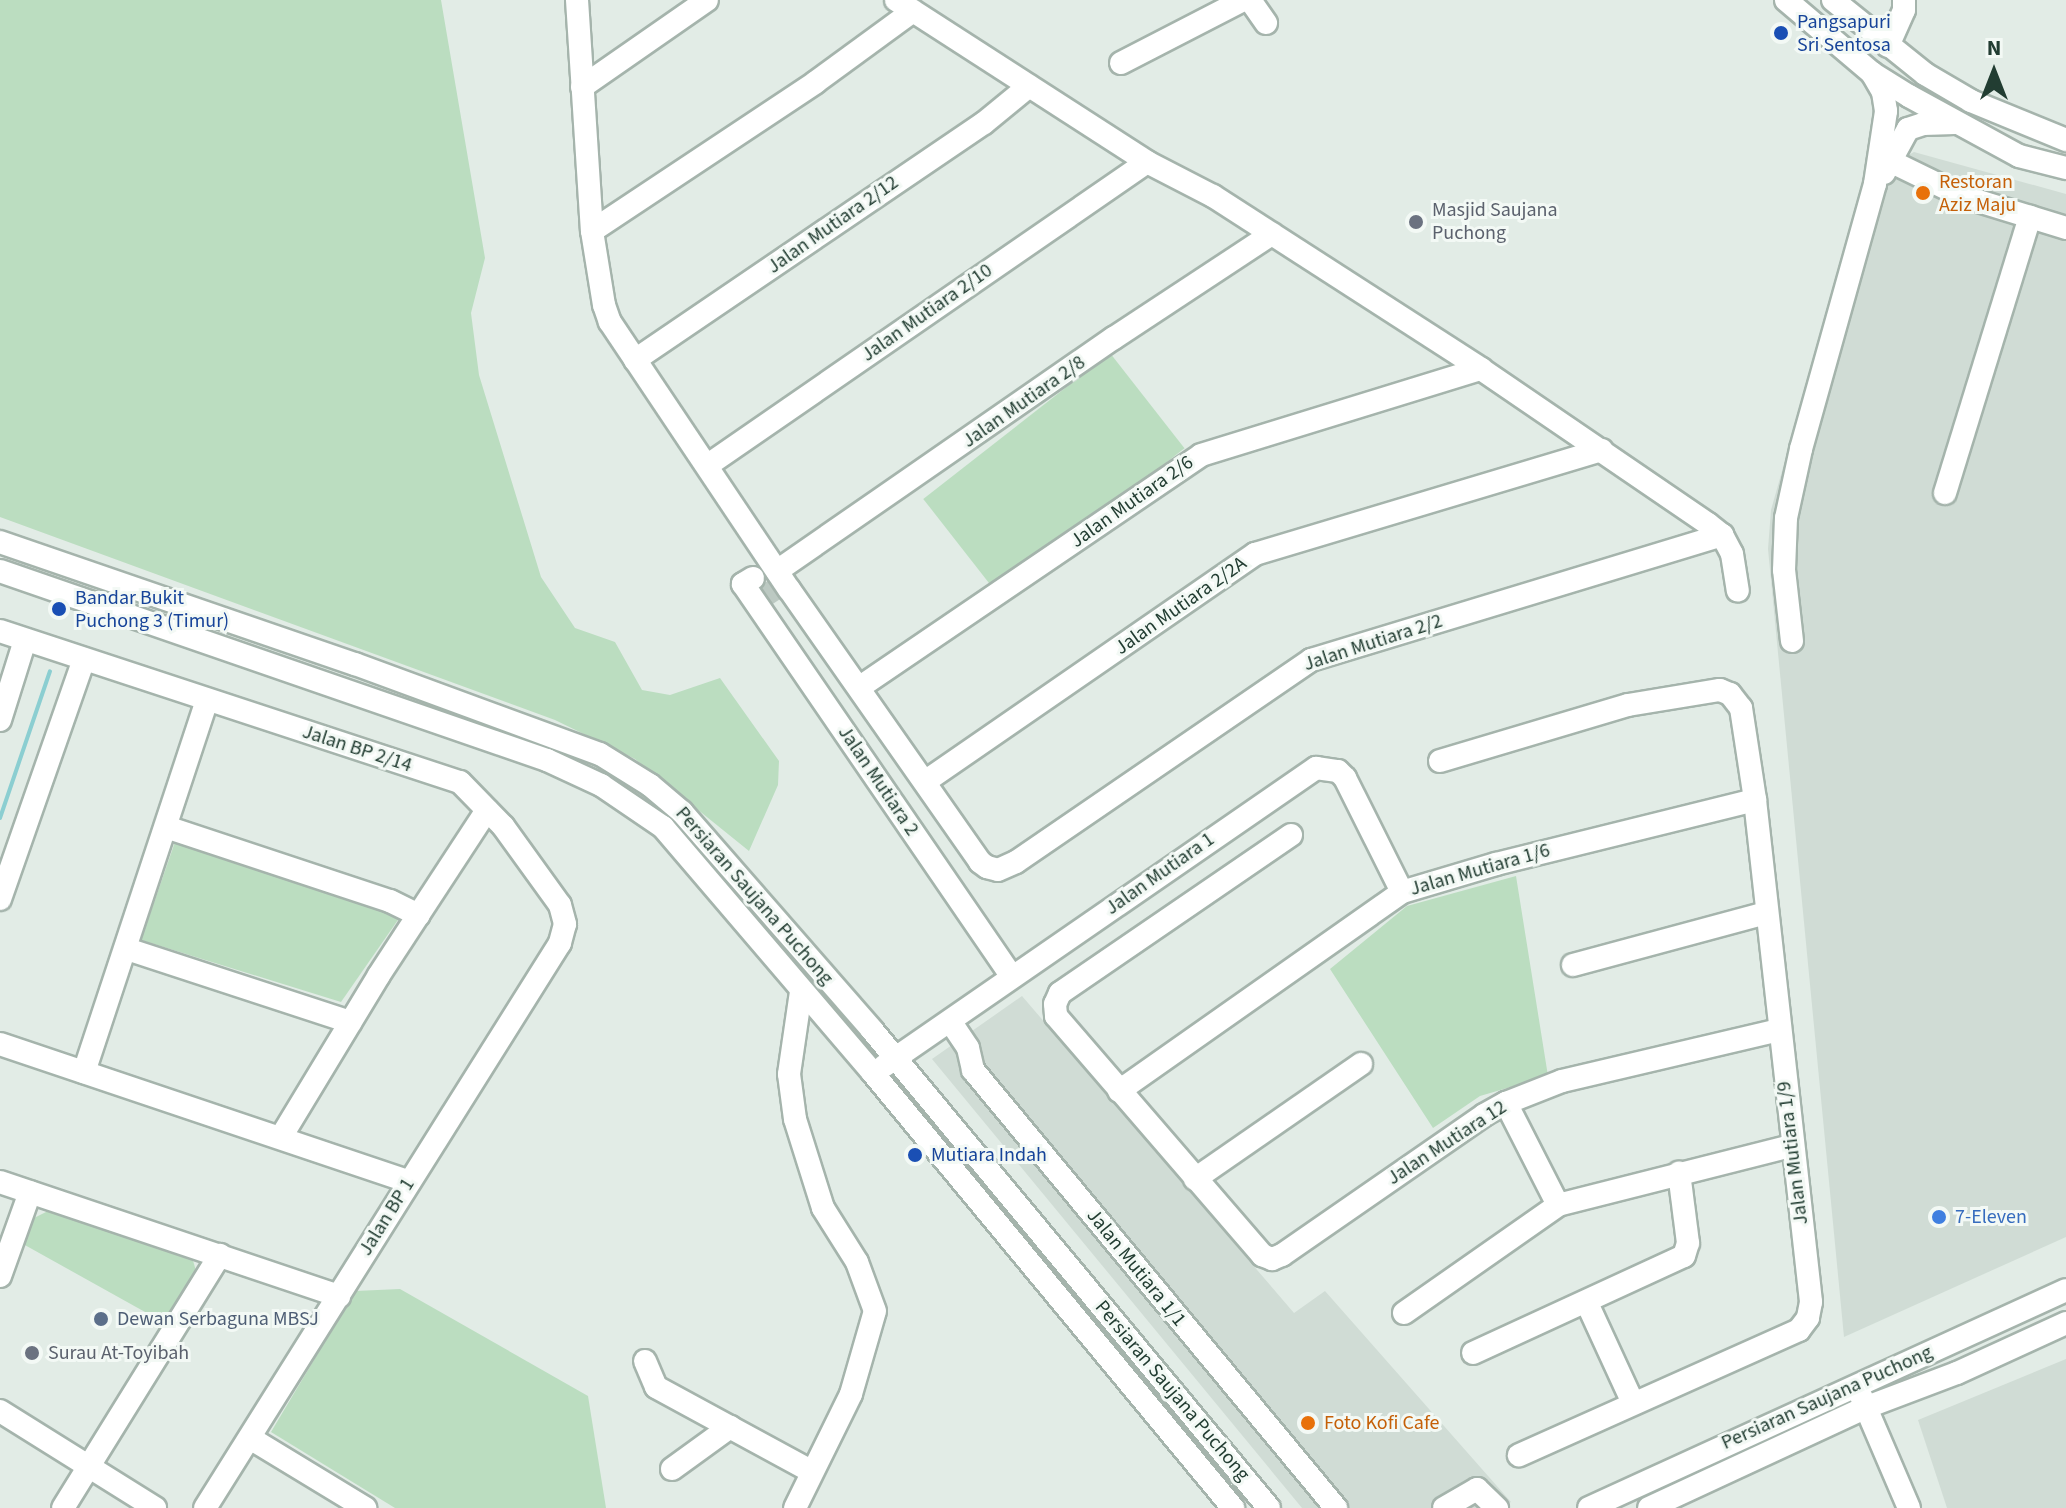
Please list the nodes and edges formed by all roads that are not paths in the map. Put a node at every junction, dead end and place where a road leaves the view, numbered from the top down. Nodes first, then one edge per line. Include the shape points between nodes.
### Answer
1 (577, 0) edge
2 (707, 0) edge
3 (1243, 0) edge
4 (1250, 0) edge
5 (1786, 0) edge
6 (1833, 0) edge
7 (1904, 0) edge
8 (905, 5) edge
9 (1266, 23) dead end
10 (1888, 46) junction
11 (1121, 63) dead end
12 (1872, 73) junction
13 (1029, 86) junction
14 (582, 87) junction
15 (1956, 123) junction
16 (2066, 140) edge
17 (1147, 162) junction
18 (1892, 162) junction
19 (2066, 168) edge
20 (1875, 184) junction
21 (2030, 217) junction
22 (2066, 228) edge
23 (592, 231) junction
24 (1272, 234) junction
25 (635, 360) junction
26 (1481, 369) junction
27 (1602, 450) junction
28 (708, 465) junction
29 (1945, 493) dead end
30 (1722, 535) junction
31 (0, 542) edge
32 (0, 571) edge
33 (767, 586) junction
34 (1738, 591) dead end
35 (0, 631) edge
36 (25, 640) junction
37 (1792, 641) dead end
38 (84, 659) junction
39 (860, 687) junction
40 (207, 700) junction
41 (0, 720) edge
42 (1440, 761) dead end
43 (926, 781) junction
44 (1755, 800) junction
45 (487, 810) junction
46 (166, 827) junction
47 (1291, 835) dead end
48 (1402, 892) junction
49 (0, 899) edge
50 (1766, 913) junction
51 (419, 915) junction
52 (565, 924) joint
53 (127, 949) junction
54 (1573, 965) dead end
55 (1012, 977) junction
56 (801, 992) junction
57 (950, 1021) junction
58 (350, 1022) junction
59 (1779, 1030) junction
60 (0, 1044) edge
61 (895, 1058) junction
62 (1361, 1064) dead end
63 (84, 1072) junction
64 (873, 1073) junction
65 (1119, 1091) junction
66 (1506, 1103) junction
67 (281, 1137) junction
68 (1792, 1146) junction
69 (1679, 1173) junction
70 (1195, 1179) junction
71 (0, 1182) edge
72 (409, 1182) junction
73 (30, 1192) junction
74 (1558, 1205) junction
75 (220, 1255) junction
76 (0, 1276) edge
77 (2066, 1290) edge
78 (339, 1296) junction
79 (1587, 1303) junction
80 (1404, 1313) dead end
81 (2066, 1323) edge
82 (1473, 1353) dead end
83 (645, 1361) dead end
84 (1855, 1384) junction
85 (1633, 1403) junction
86 (1867, 1407) junction
87 (0, 1411) edge
88 (730, 1427) junction
89 (250, 1438) junction
90 (1519, 1455) dead end
91 (89, 1467) junction
92 (672, 1469) dead end
93 (811, 1471) junction
94 (358, 1506) edge
95 (63, 1508) edge
96 (155, 1508) edge
97 (205, 1508) edge
98 (795, 1508) edge
99 (1233, 1508) edge
100 (1269, 1508) edge
101 (1336, 1508) edge
102 (1444, 1508) edge
103 (1497, 1508) edge
104 (1589, 1508) edge
105 (1649, 1508) edge
106 (1909, 1508) edge

1 - 14 street
2 - 14 street
3 - 11 street
4 - 9 street
5 - 12 street
6 - 10 street
7 - 10 street
8 - 13 street
8 - 23 street via 816,82
10 - 16 street via 1971,101
12 - 15 street
12 - 20 street via 1886,111
13 - 17 street
13 - 25 street, Jalan Mutiara 2/12 via 984,123
14 - 23 street
15 - 18 street via 1908,129
15 - 19 street via 2019,156
17 - 24 street
17 - 28 street, Jalan Mutiara 2/10
18 - 20 street
18 - 21 street via 1962,196
20 - 37 street via 1786,518 1784,570
21 - 22 street
21 - 29 street
23 - 25 street via 604,305
24 - 26 street
24 - 33 street, Jalan Mutiara 2/8 via 1114,338
25 - 28 street
26 - 27 street
26 - 39 street, Jalan Mutiara 2/6 via 1201,455
27 - 30 street
27 - 43 street, Jalan Mutiara 2/2A via 1255,554
28 - 33 street
30 - 34 street via 1732,554
30 - 43 street, Jalan Mutiara 2/2 via 1311,660 998,870 980,862
31 - 61 street, Persiaran Saujana Puchong via 600,754 682,812
32 - 56 street, Persiaran Saujana Puchong via 471,733 601,785 663,827
33 - 39 street
33 - 55 street, Jalan Mutiara 2
35 - 36 street, Jalan BP 2/14
36 - 38 street, Jalan BP 2/14
36 - 41 street
38 - 40 street, Jalan BP 2/14
38 - 49 street
39 - 43 street
40 - 45 street, Jalan BP 2/14 via 460,782
40 - 46 street
42 - 44 street, Jalan Mutiara 1/9 via 1628,705 1708,690 1730,694 1741,708
44 - 48 street, Jalan Mutiara 1/6
44 - 50 street, Jalan Mutiara 1/9
45 - 51 street
45 - 52 street, Jalan BP 2/14 via 560,905
46 - 51 street
46 - 53 street
47 - 65 street via 1060,993 1056,1016
48 - 55 street, Jalan Mutiara 1 via 1345,778 1338,771 1316,768
48 - 65 street, Jalan Mutiara 1/6
50 - 54 street
50 - 59 street, Jalan Mutiara 1/9
51 - 58 street
52 - 72 street, Jalan BP 1 via 560,943
53 - 58 street
53 - 63 street
55 - 57 street, Jalan Mutiara 1
56 - 64 street, Persiaran Saujana Puchong
56 - 93 street via 789,1074 795,1119 823,1208 857,1262 875,1311 851,1394
57 - 61 street, Jalan Mutiara 1
57 - 101 street, Jalan Mutiara 1/1 via 968,1048 973,1070
58 - 67 street
59 - 66 street, Jalan Mutiara 12 via 1562,1081
59 - 68 street, Jalan Mutiara 1/9
60 - 63 street
61 - 64 street, Jalan Mutiara 1
61 - 100 street, Persiaran Saujana Puchong
62 - 70 street
63 - 67 street
64 - 99 street, Persiaran Saujana Puchong
65 - 70 street
66 - 70 street, Jalan Mutiara 12 via 1272,1259 1262,1255
66 - 74 street
67 - 72 street
68 - 69 street
68 - 85 street, Jalan Mutiara 1/9 via 1811,1302 1808,1318 1799,1330
69 - 74 street
69 - 79 street via 1688,1243 1684,1256
71 - 73 street
72 - 78 street, Jalan BP 1
73 - 75 street
73 - 76 street
74 - 80 street
75 - 78 street
75 - 91 street
77 - 84 street, Persiaran Saujana Puchong
78 - 89 street, Jalan BP 1
79 - 82 street
79 - 85 street
81 - 86 street, Persiaran Saujana Puchong
83 - 88 street via 656,1387
84 - 86 street
84 - 104 street, Persiaran Saujana Puchong
85 - 90 street, Jalan Mutiara 1/9
86 - 105 street, Persiaran Saujana Puchong
86 - 106 street
87 - 91 street
88 - 92 street
88 - 93 street
89 - 94 street
89 - 97 street, Jalan BP 1
91 - 95 street
91 - 96 street
93 - 98 street
102 - 103 street via 1477,1489

